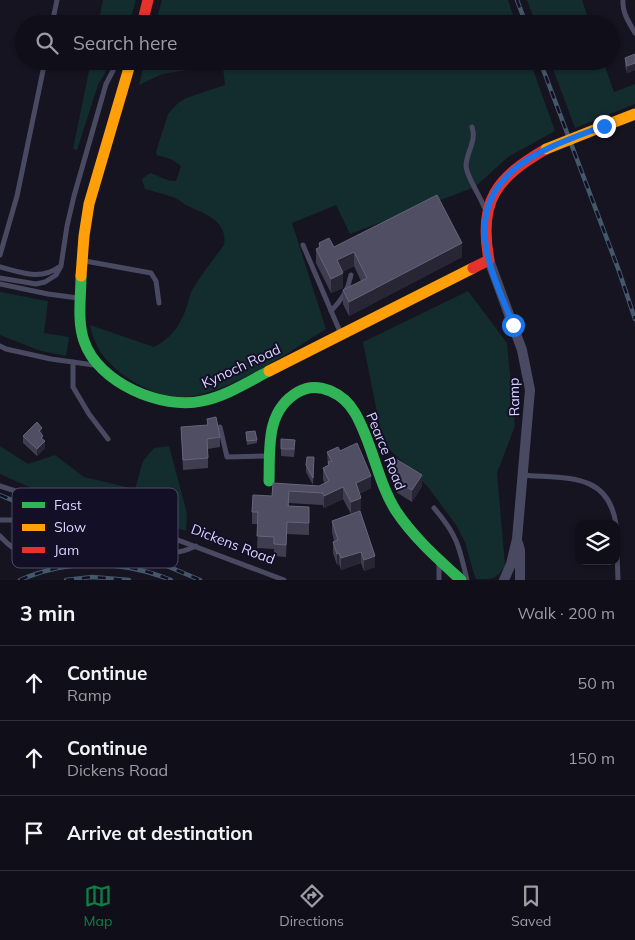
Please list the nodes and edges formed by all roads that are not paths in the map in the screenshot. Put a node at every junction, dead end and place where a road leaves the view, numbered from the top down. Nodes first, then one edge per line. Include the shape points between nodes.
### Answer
1 (57, 0) edge
2 (148, 0) edge
3 (623, 0) edge
4 (54, 15) edge
5 (144, 15) edge
6 (633, 25) edge
7 (635, 33) edge
8 (43, 70) edge
9 (113, 70) edge
10 (128, 70) edge
11 (635, 114) edge
12 (472, 127) dead end
13 (486, 215) junction
14 (303, 245) dead end
15 (2, 247) edge
16 (0, 255) edge
17 (489, 260) junction
18 (82, 261) junction
19 (61, 266) junction
20 (0, 267) edge
21 (351, 275) dead end
22 (0, 278) edge
23 (0, 284) edge
24 (81, 298) junction
25 (159, 303) dead end
26 (331, 311) junction
27 (341, 334) junction
28 (0, 346) edge
29 (73, 362) junction
30 (100, 365) junction
31 (220, 427) edge
32 (108, 439) dead end
33 (270, 456) junction
34 (522, 475) junction
35 (269, 481) dead end
36 (0, 486) edge
37 (12, 490) edge
38 (434, 508) dead end
39 (615, 520) edge
40 (0, 536) edge
41 (178, 539) edge
42 (518, 539) junction
43 (196, 546) junction
44 (12, 551) edge
45 (178, 551) edge
46 (438, 559) junction
47 (617, 565) edge
48 (284, 580) edge
49 (439, 580) edge
50 (461, 580) edge
51 (467, 580) edge
52 (504, 580) edge
53 (520, 580) edge
54 (618, 580) edge

1 - 4 lane
2 - 5 street
3 - 6 lane via 623,10
6 - 7 lane
8 - 15 lane via 17,196
9 - 19 lane via 106,84 78,180
10 - 18 street, Kynoch Road via 86,217
11 - 13 street, bridge via 527,159 509,173 493,193
12 - 13 lane via 473,137 466,164
13 - 17 street via 484,238
14 - 26 lane
15 - 16 lane
17 - 27 street, Kynoch Road
17 - 34 street, Ramp via 522,350 529,382
18 - 24 street, Kynoch Road
18 - 25 lane via 151,273 156,281
19 - 20 lane via 52,272 35,275
19 - 22 lane via 56,275 36,284
21 - 26 lane via 346,291
23 - 24 lane
24 - 30 street, Kynoch Road via 82,336
26 - 27 lane
27 - 30 street, Kynoch Road via 226,393 194,403 172,404 148,396 115,380
28 - 29 lane
29 - 30 lane
29 - 32 lane via 73,387
31 - 33 lane via 227,457
33 - 35 street, Pearce Road
33 - 46 street, Pearce Road via 272,427 281,407 298,391 321,386 330,390 356,413 397,514 410,532
34 - 39 lane via 574,479 596,486 609,500
34 - 42 street, Ramp
36 - 37 lane, Dickens Road
38 - 51 lane via 454,534
40 - 44 lane
41 - 43 lane, Dickens Road
42 - 52 street, Ramp
42 - 53 street, Ramp
43 - 45 lane
43 - 48 lane, Dickens Road
46 - 49 lane
46 - 50 street, Pearce Road
47 - 54 lane

